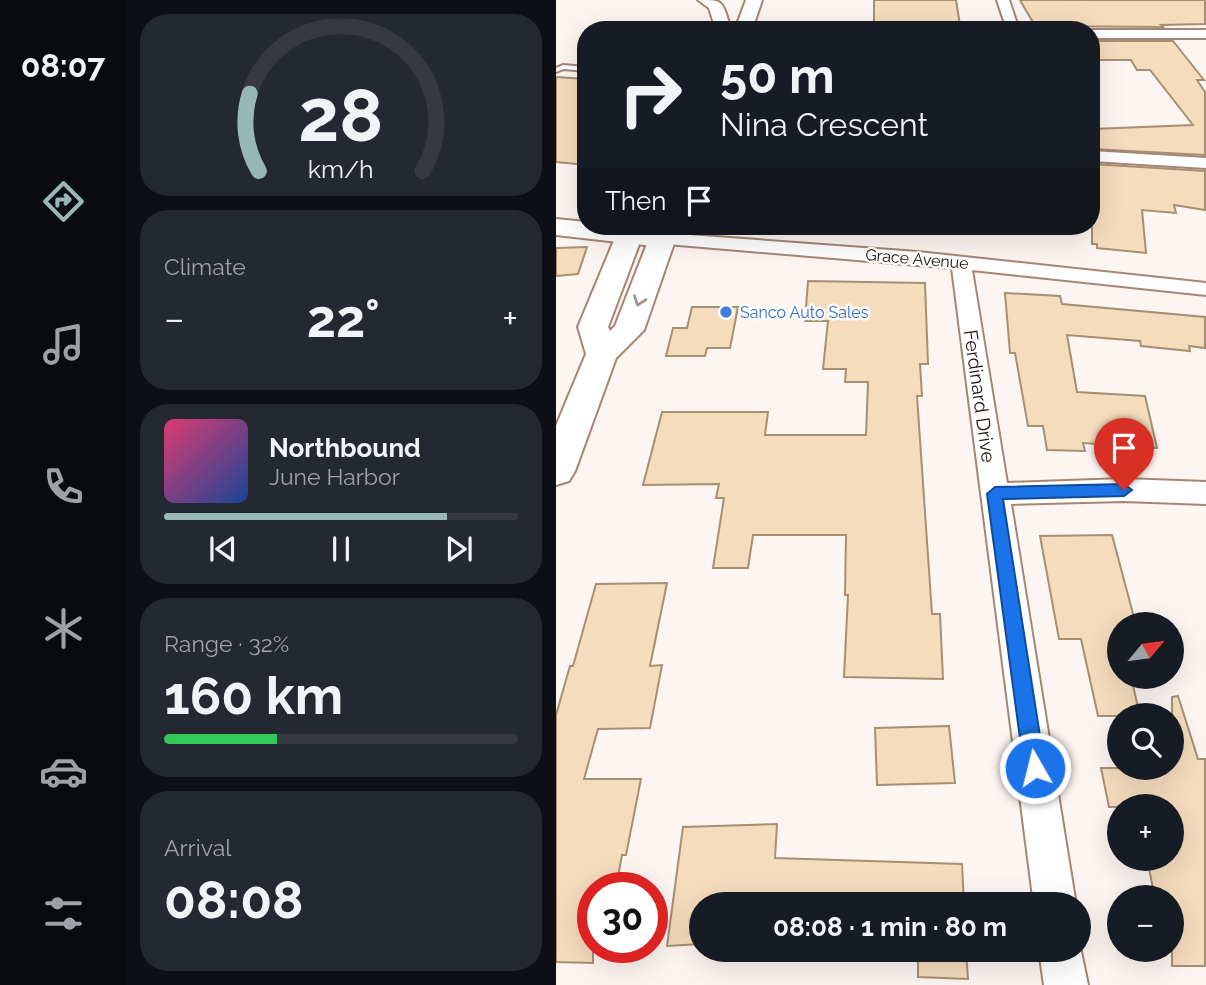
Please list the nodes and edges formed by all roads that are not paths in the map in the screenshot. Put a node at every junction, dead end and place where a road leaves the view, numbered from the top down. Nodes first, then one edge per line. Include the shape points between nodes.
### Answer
1 (706, 0) edge
2 (729, 0) edge
3 (754, 0) edge
4 (1003, 0) edge
5 (718, 21) edge
6 (721, 21) edge
7 (746, 21) edge
8 (1010, 21) edge
9 (1100, 34) edge
10 (1202, 38) edge
11 (577, 68) edge
12 (556, 70) edge
13 (1100, 156) edge
14 (1205, 163) edge
15 (556, 228) edge
16 (577, 229) edge
17 (628, 235) edge
18 (663, 235) edge
19 (694, 235) edge
20 (961, 262) junction
21 (1205, 289) edge
22 (602, 354) junction
23 (556, 471) edge
24 (1205, 493) edge
25 (995, 494) junction
26 (1053, 892) edge
27 (1063, 962) edge
28 (1066, 985) edge

1 - 5 main road via 716,6
2 - 6 main road
3 - 7 main road
4 - 8 street
9 - 10 street
11 - 12 lane
13 - 14 street
15 - 16 main road, Grace Avenue
17 - 22 main road via 593,327
18 -> 22 main road via 629,330
19 - 20 street, Grace Avenue
20 - 21 street, Grace Avenue
20 - 25 street, Ferdinard Drive
22 - 23 main road
24 - 25 street
25 - 26 street, Ferdinard Drive
27 - 28 street

